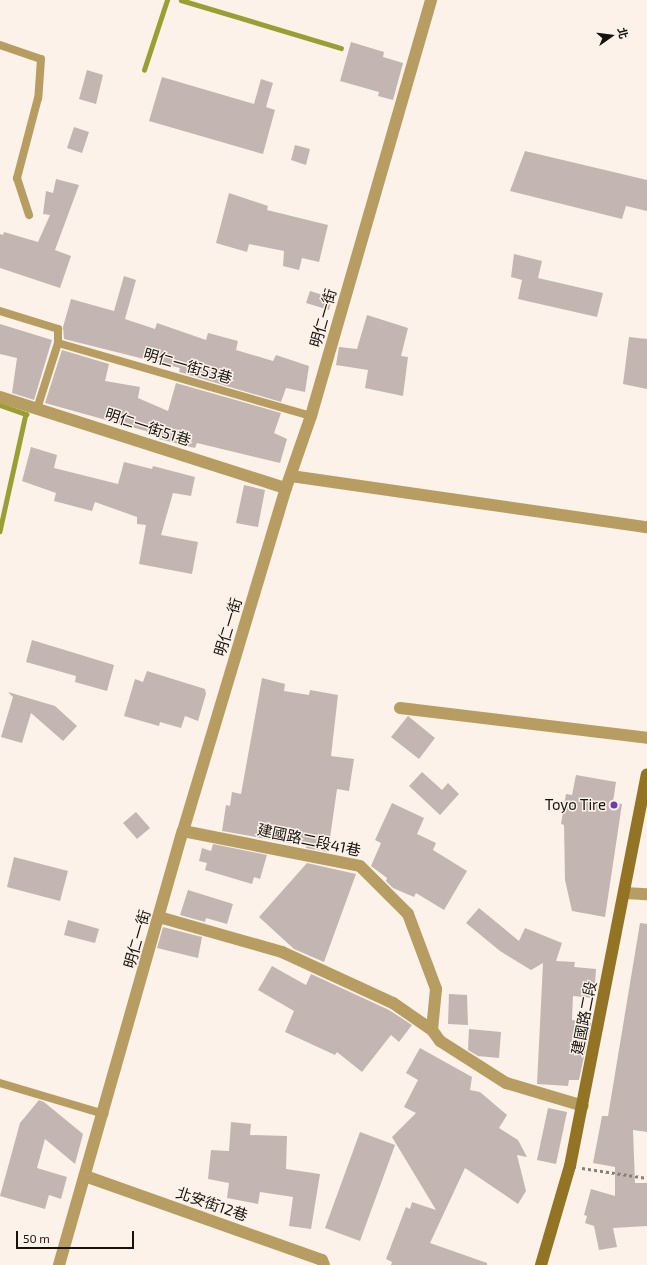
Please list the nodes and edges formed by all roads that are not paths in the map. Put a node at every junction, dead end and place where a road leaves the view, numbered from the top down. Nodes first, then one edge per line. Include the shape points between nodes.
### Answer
1 (431, 0) edge
2 (0, 45) edge
3 (29, 215) dead end
4 (0, 311) edge
5 (58, 343) junction
6 (0, 397) edge
7 (37, 409) junction
8 (311, 416) junction
9 (291, 476) junction
10 (286, 488) junction
11 (647, 527) edge
12 (400, 708) dead end
13 (647, 738) edge
14 (647, 774) edge
15 (183, 831) junction
16 (625, 893) junction
17 (647, 894) edge
18 (159, 917) junction
19 (432, 1030) junction
20 (0, 1083) edge
21 (583, 1106) junction
22 (104, 1114) junction
23 (85, 1176) junction
24 (59, 1265) edge
25 (324, 1265) edge
26 (541, 1265) edge

1 - 8 street, 明仁一街
2 - 3 lane via 41,59 38,98 17,178
4 - 5 lane via 58,329
5 - 7 lane
5 - 8 lane, 明仁一街53巷
6 - 7 street, 明仁一街51巷
7 - 10 street, 明仁一街51巷
8 - 9 street, 明仁一街
9 - 10 street, 明仁一街
9 - 11 street
10 - 15 street, 明仁一街
12 - 13 street
14 - 16 street, 建國路二段
15 - 18 street, 明仁一街
15 - 19 street, 建國路二段41巷 via 360,866 408,914 436,989
16 - 17 street
16 - 21 street, 建國路二段
18 - 19 street via 282,952 393,1002
18 - 22 street, 明仁一街
19 - 21 street via 440,1042 506,1083
20 - 22 lane
21 - 26 street, 建國路二段 via 570,1166
22 - 23 street, 明仁一街
23 - 24 street, 明仁一街
23 - 25 street, 北安街12巷 via 322,1260

